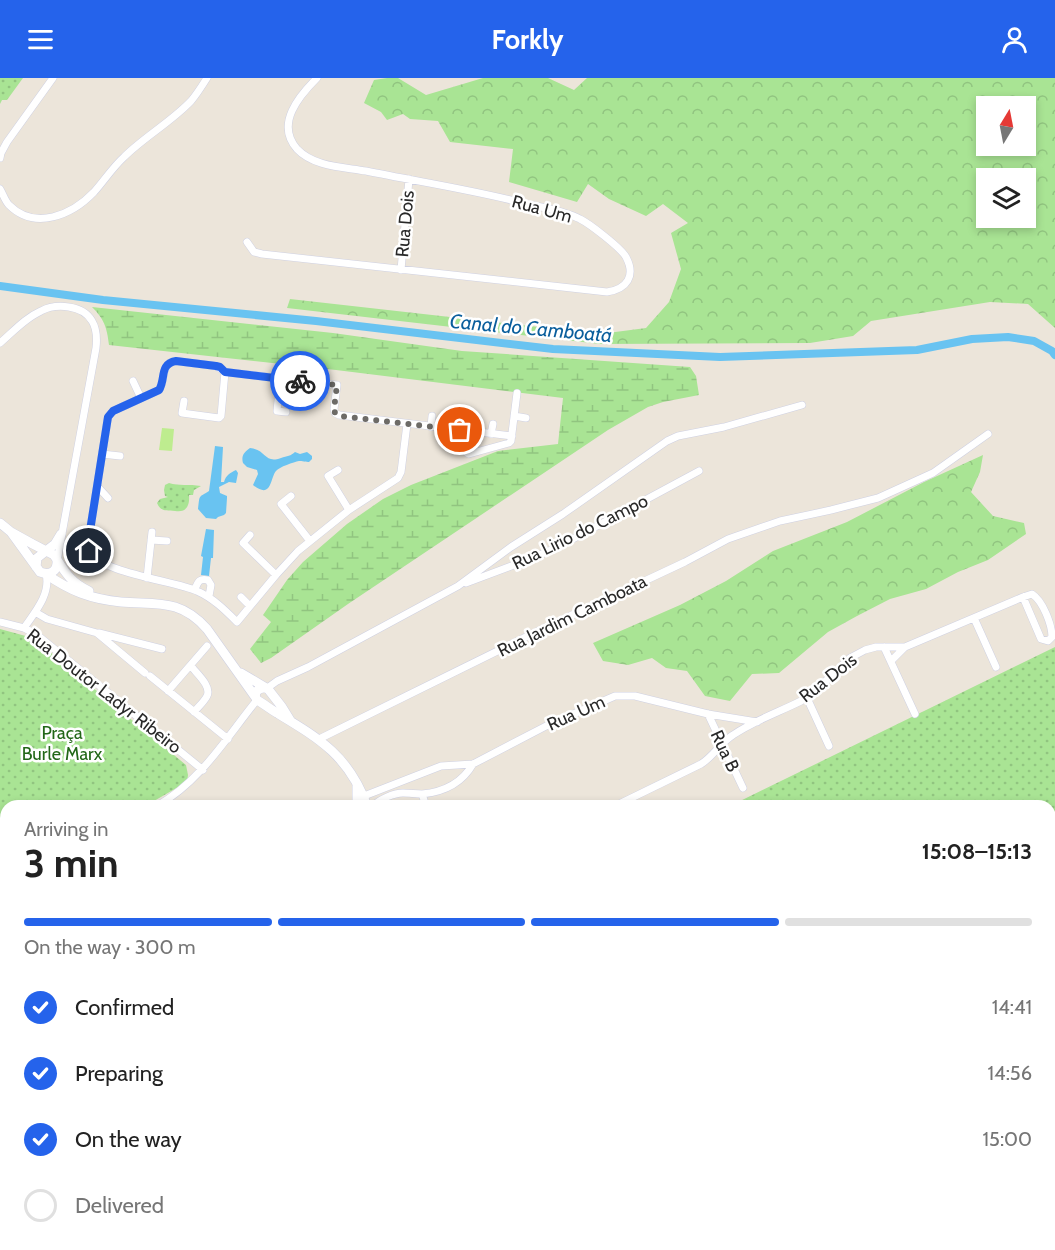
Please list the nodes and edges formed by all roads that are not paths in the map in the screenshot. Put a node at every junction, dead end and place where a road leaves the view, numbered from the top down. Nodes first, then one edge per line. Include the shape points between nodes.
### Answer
1 (53, 78) edge
2 (207, 78) edge
3 (317, 78) edge
4 (0, 158) edge
5 (409, 179) junction
6 (0, 189) edge
7 (247, 242) dead end
8 (401, 270) junction
9 (0, 343) edge
10 (225, 372) junction
11 (280, 379) junction
12 (133, 381) dead end
13 (517, 393) dead end
14 (141, 398) junction
15 (184, 401) dead end
16 (802, 405) dead end
17 (286, 412) dead end
18 (432, 416) dead end
19 (514, 416) junction
20 (526, 418) dead end
21 (492, 423) dead end
22 (407, 424) junction
23 (431, 427) junction
24 (460, 430) junction
25 (491, 434) junction
26 (988, 434) dead end
27 (512, 436) junction
28 (102, 454) junction
29 (120, 456) dead end
30 (338, 470) dead end
31 (699, 471) dead end
32 (97, 486) junction
33 (291, 496) dead end
34 (108, 498) dead end
35 (349, 510) junction
36 (0, 523) edge
37 (11, 532) junction
38 (61, 534) junction
39 (249, 535) dead end
40 (310, 541) junction
41 (167, 542) dead end
42 (45, 552) junction
43 (57, 561) junction
44 (36, 567) junction
45 (46, 574) junction
46 (276, 575) junction
47 (147, 578) junction
48 (458, 586) junction
49 (195, 589) junction
50 (208, 596) junction
51 (241, 597) dead end
52 (1023, 597) junction
53 (102, 598) junction
54 (250, 606) junction
55 (35, 612) junction
56 (974, 618) junction
57 (0, 622) edge
58 (24, 628) junction
59 (97, 633) junction
60 (207, 646) dead end
61 (884, 647) junction
62 (905, 647) junction
63 (162, 649) dead end
64 (891, 661) junction
65 (191, 666) junction
66 (996, 667) dead end
67 (239, 672) junction
68 (267, 690) junction
69 (168, 691) junction
70 (807, 698) junction
71 (258, 700) junction
72 (194, 712) junction
73 (708, 714) junction
74 (915, 714) dead end
75 (290, 720) junction
76 (757, 722) junction
77 (228, 739) junction
78 (319, 739) junction
79 (722, 744) junction
80 (829, 746) dead end
81 (473, 764) junction
82 (203, 770) junction
83 (356, 781) junction
84 (743, 788) dead end
85 (422, 794) junction
86 (166, 800) edge
87 (357, 800) edge
88 (366, 800) edge
89 (368, 800) edge
90 (383, 800) edge
91 (424, 800) edge
92 (627, 800) edge

1 - 4 street via 7,142
2 - 6 street via 192,100 123,157 94,192 70,211 39,220 20,214 7,203
3 - 5 street, Rua Um via 293,107 289,130 296,147 316,161
5 - 8 street, Rua Dois
5 - 8 street, Rua Um via 579,218 623,252 631,275 617,291 607,292
7 - 8 street, Rua Um via 254,252 262,254
9 - 38 street via 43,309 60,306 86,314 95,328 97,338
10 - 11 street
10 - 14 street via 216,366 170,362 162,387
10 - 15 street via 221,416 182,413
11 - 17 street via 277,411
11 - 22 street via 337,385 334,409 339,416 368,415
12 - 14 street
13 - 19 street
14 - 28 street via 108,417
16 - 48 street, Rua Lirio do Campo via 667,441
18 - 23 street
19 - 20 street
19 - 27 street
21 - 25 street
22 - 23 street
22 - 35 street via 398,478
23 - 24 street
24 - 25 street
24 - 27 street via 469,454 509,443
25 - 27 street
26 - 78 street, Rua Jardim Camboata via 933,473 878,498 780,521 728,538
28 - 29 street
28 - 32 street
30 - 35 street via 328,476
31 - 48 street, Rua Lirio do Campo via 558,547
32 - 34 street
32 - 47 street via 89,551 119,570
33 - 40 street via 282,504
35 - 40 street
36 - 37 street
37 - 42 street
37 - 44 street
38 - 42 street
38 - 43 street
39 - 46 street via 243,543
40 - 46 street
41 - 47 street via 152,536
42 - 43 street
42 - 44 street via 37,558
43 - 45 street via 55,570
43 - 53 street via 68,578
44 - 45 street
45 - 53 street via 62,586
45 - 55 street via 47,588
46 - 54 street
47 - 49 street
48 - 68 street, Rua Lirio do Campo via 277,681
49 - 50 street
49 - 50 street via 200,580 208,580
50 - 54 street via 237,622
51 - 54 street
52 - 52 street via 1032,594 1038,598 1051,626 1052,637 1048,641 1041,639
52 - 56 street, Rua Dois
53 - 67 street via 179,608 201,622
55 - 58 street
55 - 59 street
56 - 62 street, Rua Dois
56 - 66 street
57 - 58 street, Rua Doutor Ladyr Ribeiro
58 - 82 street, Rua Doutor Ladyr Ribeiro
59 - 63 street
59 - 69 street
60 - 65 street
61 - 62 street, Rua Dois
61 - 64 street
61 - 70 street, Rua Dois via 850,658
62 - 64 street
64 - 74 street
65 - 69 street
65 - 72 street via 208,691
67 - 68 street
67 - 71 street
68 - 71 street via 256,691
68 - 75 street
69 - 72 street
70 - 76 street, Rua Dois
70 - 80 street
71 - 75 street
71 - 77 street
72 - 77 street
73 - 76 street, Rua Um
73 - 79 street, Rua B
73 - 81 street, Rua Um via 635,696 615,696
75 - 78 street
76 - 79 street, Rua Dois
77 - 82 street
78 - 83 street via 339,756
79 - 84 street, Rua B
79 - 92 street, Rua Dois via 701,764
81 - 85 street, Rua Um via 456,783
81 - 89 street, Rua Um via 441,766
82 - 86 street
83 - 87 street
83 - 88 street
85 - 90 street, Rua Um via 401,793
85 - 91 street

